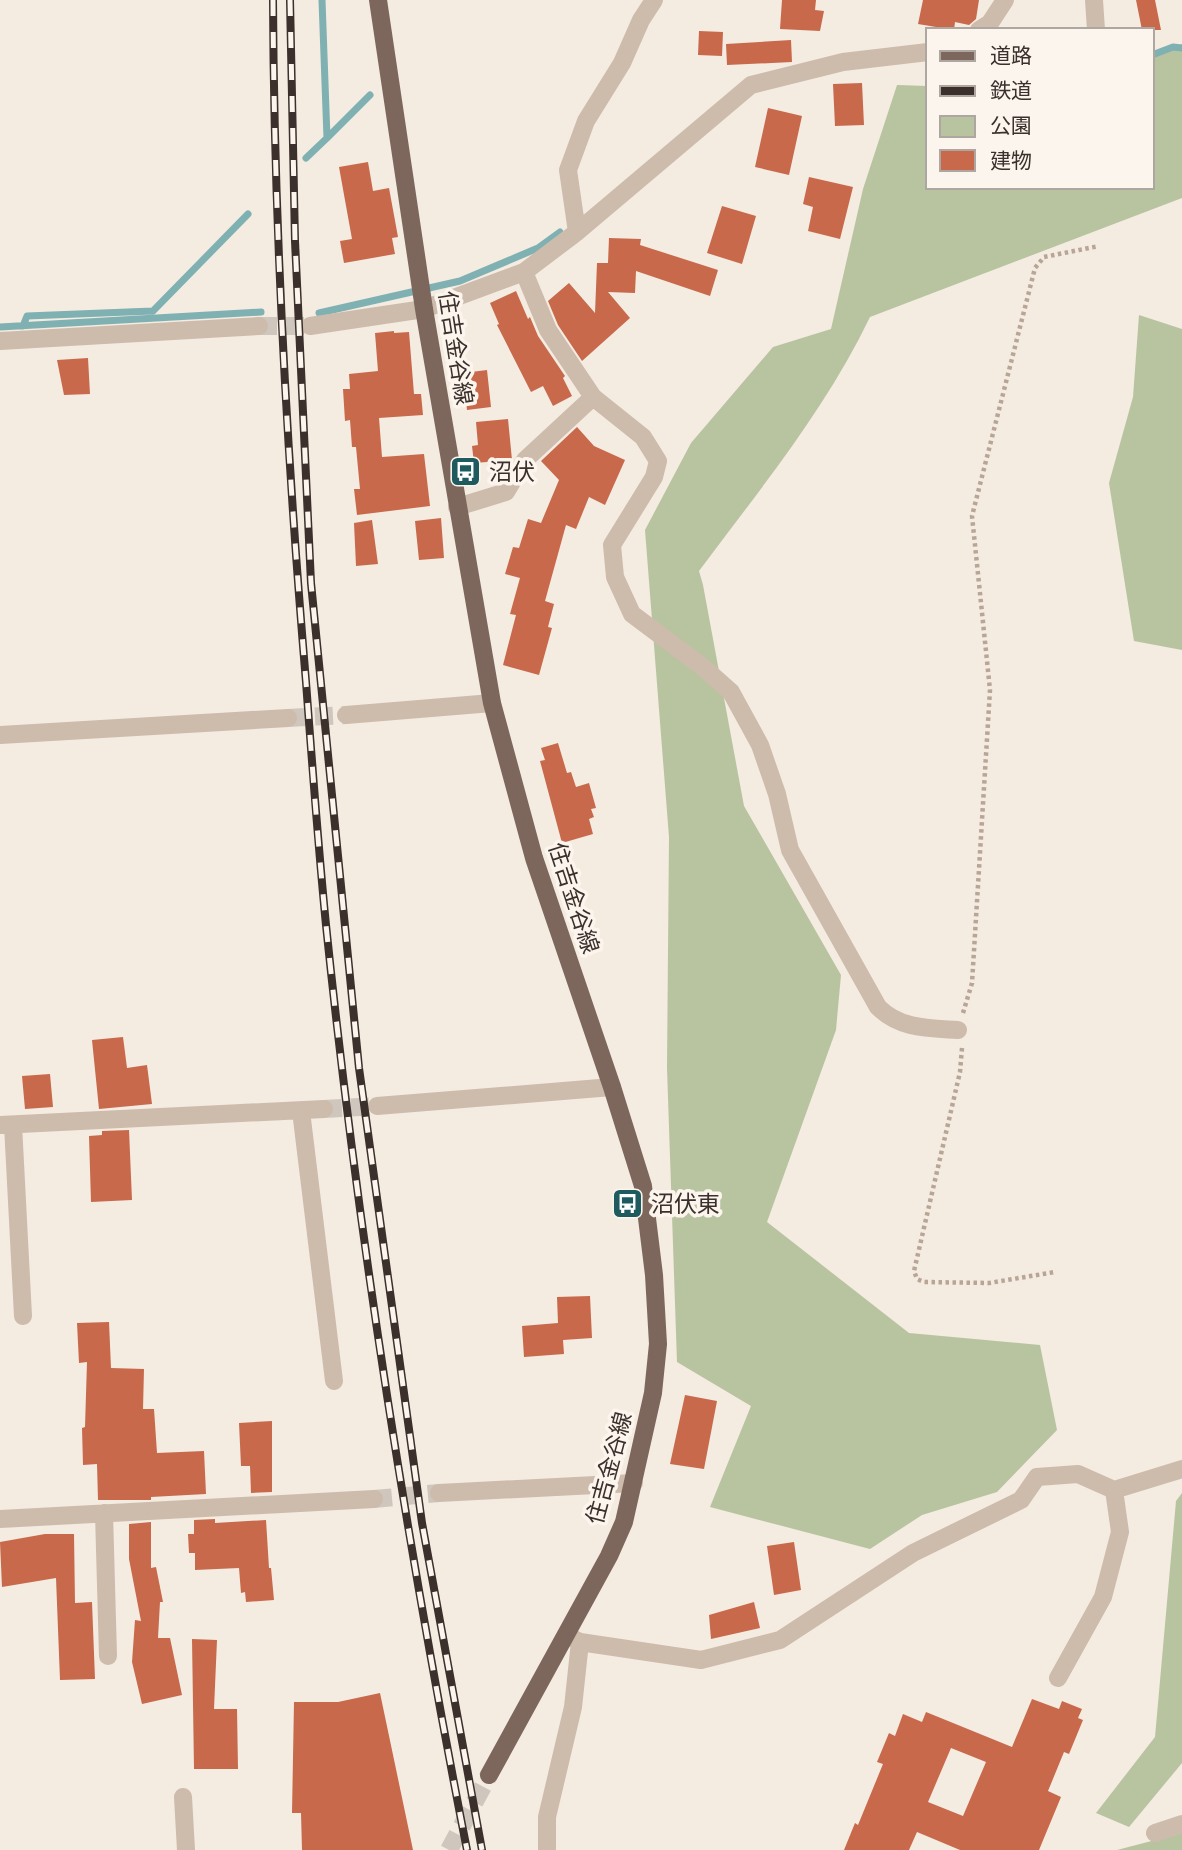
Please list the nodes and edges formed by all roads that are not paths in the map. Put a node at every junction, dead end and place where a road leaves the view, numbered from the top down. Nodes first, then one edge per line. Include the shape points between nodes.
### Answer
1 (378, 0) edge
2 (654, 0) edge
3 (1005, 0) edge
4 (1094, 0) edge
5 (982, 28) edge
6 (1096, 28) edge
7 (926, 52) edge
8 (577, 232) junction
9 (524, 272) junction
10 (424, 309) junction
11 (259, 326) tunnel mouth
12 (310, 326) tunnel mouth
13 (0, 341) edge
14 (593, 397) junction
15 (457, 507) junction
16 (492, 703) junction
17 (346, 715) tunnel mouth
18 (288, 718) tunnel mouth
19 (0, 735) edge
20 (958, 1030) road end
21 (612, 1087) junction
22 (377, 1106) tunnel mouth
23 (324, 1109) tunnel mouth
24 (301, 1111) junction
25 (6, 1125) edge
26 (23, 1316) dead end
27 (334, 1381) dead end
28 (1182, 1469) edge
29 (634, 1483) junction
30 (1114, 1490) junction
31 (439, 1493) tunnel mouth
32 (374, 1499) tunnel mouth
33 (104, 1513) junction
34 (0, 1519) edge
35 (573, 1639) junction
36 (108, 1656) dead end
37 (1058, 1678) dead end
38 (489, 1775) tunnel mouth
39 (183, 1797) dead end
40 (1182, 1824) edge
41 (1155, 1833) dead end
42 (186, 1850) edge
43 (547, 1850) edge

1 - 10 main road, 住吉金谷線
2 - 8 street via 586,121 568,170
3 - 5 street
4 - 6 street
7 - 8 street via 843,62 751,85
8 - 9 street
9 - 10 street
9 - 14 street via 548,330
10 - 12 street
10 - 15 main road, 住吉金谷線
11 - 13 street
14 - 15 street via 525,460 506,492
14 - 20 street via 643,437 658,461 654,477 612,545 615,577 632,614 731,692 760,745 790,850 878,1007 889,1018 914,1027
15 - 16 main road, 住吉金谷線
16 - 17 street
16 - 21 main road, 住吉金谷線 via 534,858
18 - 19 street
21 - 22 street
21 - 29 main road, 住吉金谷線 via 643,1186 658,1344
23 - 24 street
24 - 25 street
24 - 27 street
25 - 26 street
28 - 30 street
29 - 31 street
29 - 35 main road, 住吉金谷線 via 624,1522
30 - 35 street via 1078,1474 1037,1477 1021,1500 913,1553 780,1640 701,1661
30 - 37 street via 1120,1532 1103,1597
32 - 33 street
33 - 34 street
33 - 36 street
35 - 38 main road, 住吉金谷線
35 - 43 street via 573,1707 547,1817
39 - 42 street
40 - 41 street

